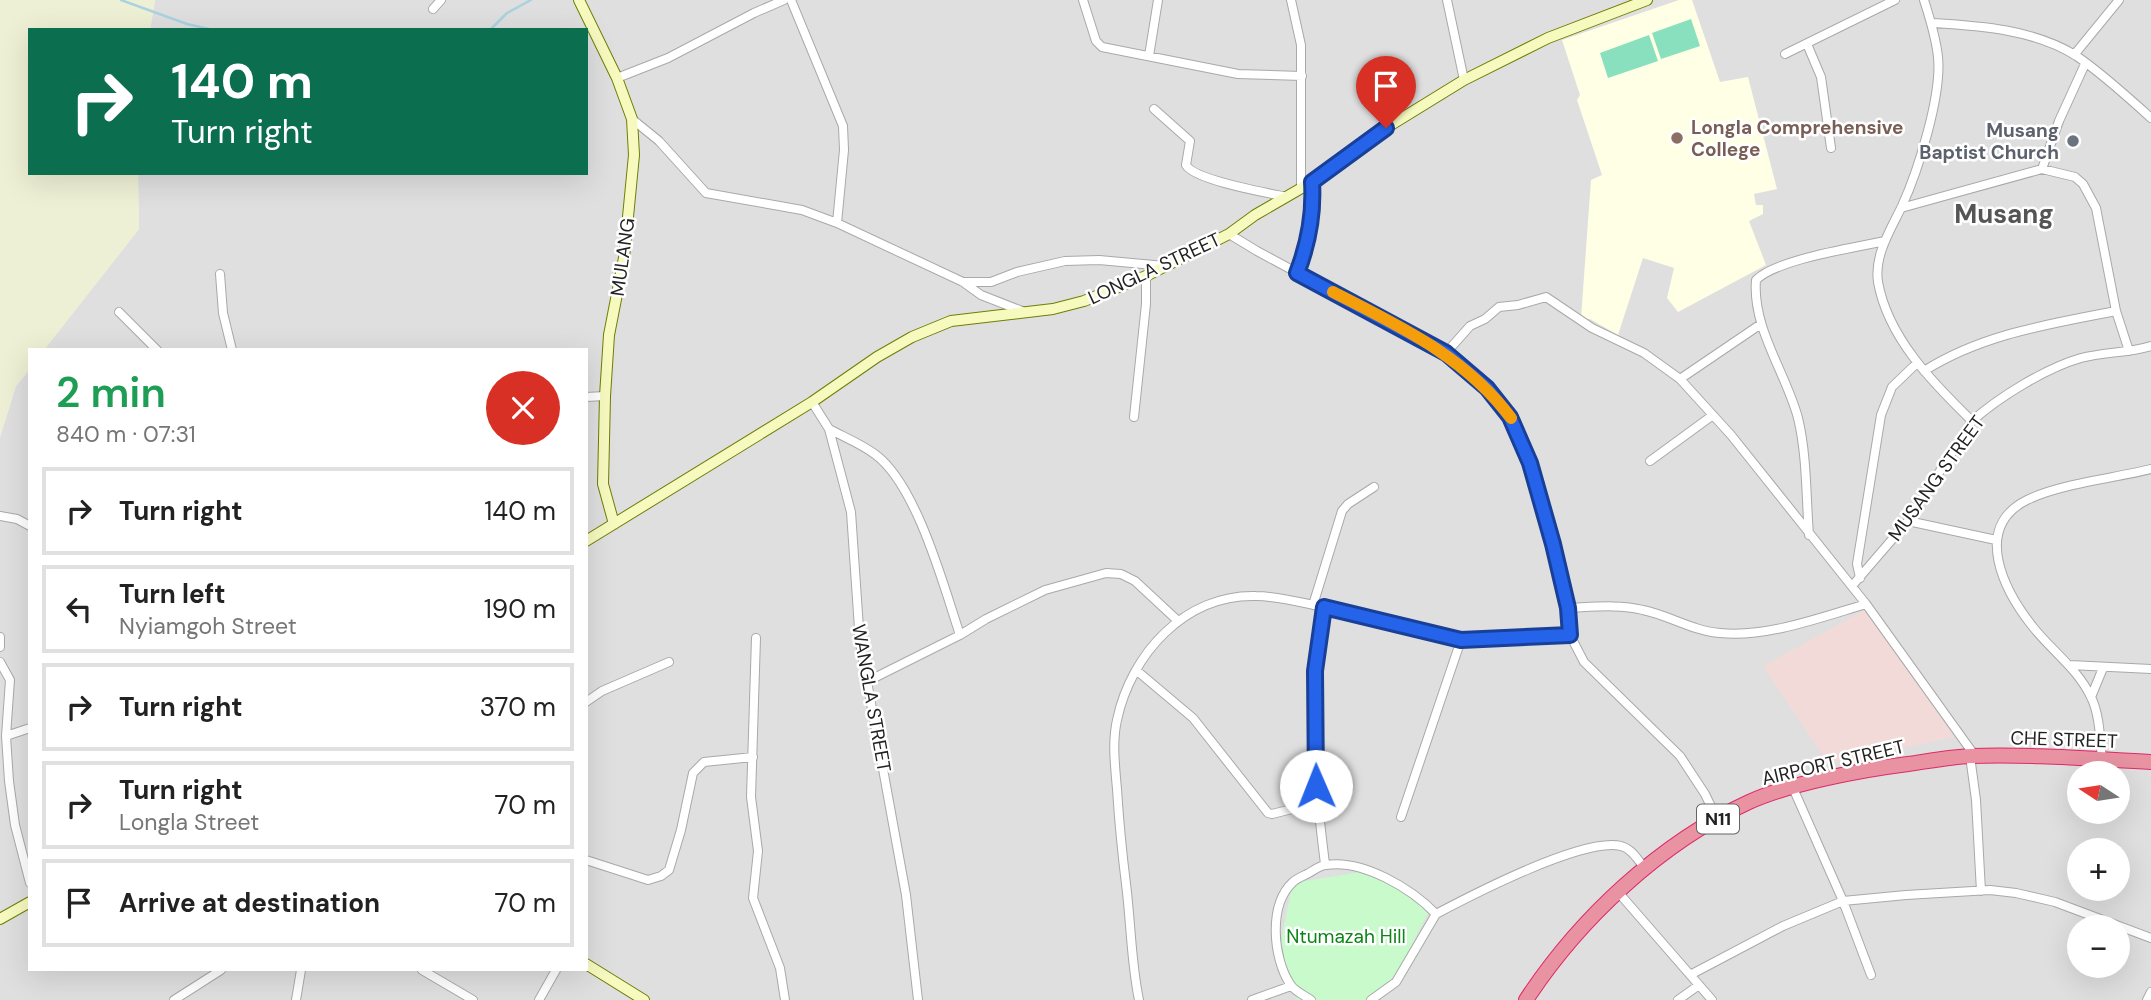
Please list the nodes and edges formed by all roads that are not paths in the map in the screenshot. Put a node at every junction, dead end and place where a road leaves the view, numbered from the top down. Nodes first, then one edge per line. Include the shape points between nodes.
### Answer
1 (441, 0) edge
2 (579, 0) edge
3 (784, 0) edge
4 (791, 0) edge
5 (1083, 0) edge
6 (1158, 0) edge
7 (1291, 0) edge
8 (1447, 0) edge
9 (1647, 0) edge
10 (1895, 0) edge
11 (1924, 0) edge
12 (2119, 0) edge
13 (433, 9) dead end
14 (1932, 23) junction
15 (1807, 44) junction
16 (1785, 54) dead end
17 (1149, 55) junction
18 (2074, 55) junction
19 (2085, 64) junction
20 (1302, 76) junction
21 (617, 78) junction
22 (1464, 80) junction
23 (1154, 109) dead end
24 (2151, 118) edge
25 (632, 119) junction
26 (1831, 148) dead end
27 (2042, 169) junction
28 (1312, 182) junction
29 (1301, 188) junction
30 (1287, 197) junction
31 (1901, 208) junction
32 (837, 223) junction
33 (1229, 234) junction
34 (1885, 241) junction
35 (1165, 266) junction
36 (1297, 273) junction
37 (220, 274) dead end
38 (1146, 275) junction
39 (963, 282) junction
40 (2116, 311) junction
41 (119, 312) dead end
42 (1025, 312) junction
43 (1761, 324) junction
44 (2151, 346) edge
45 (155, 348) edge
46 (232, 348) edge
47 (2129, 351) junction
48 (1446, 353) junction
49 (1917, 363) junction
50 (1924, 371) junction
51 (1679, 379) junction
52 (605, 396) junction
53 (588, 397) edge
54 (812, 402) junction
55 (1713, 415) junction
56 (1134, 418) dead end
57 (1972, 421) junction
58 (829, 429) junction
59 (1650, 461) dead end
60 (2151, 469) edge
61 (1374, 488) dead end
62 (0, 516) edge
63 (1908, 521) junction
64 (614, 524) junction
65 (28, 525) edge
66 (1809, 535) junction
67 (588, 540) edge
68 (1996, 540) junction
69 (1860, 578) junction
70 (1852, 586) junction
71 (1866, 604) junction
72 (1313, 605) junction
73 (1324, 607) junction
74 (1568, 608) junction
75 (1177, 620) junction
76 (960, 635) junction
77 (1570, 635) junction
78 (0, 637) edge
79 (757, 638) dead end
80 (1461, 640) junction
81 (0, 647) edge
82 (0, 662) edge
83 (669, 662) dead end
84 (2070, 665) junction
85 (2103, 668) junction
86 (2151, 669) edge
87 (1136, 670) junction
88 (866, 682) junction
89 (2091, 697) junction
90 (588, 701) edge
91 (28, 729) edge
92 (6, 736) junction
93 (1972, 756) junction
94 (753, 757) junction
95 (2102, 760) junction
96 (2151, 762) edge
97 (1793, 788) junction
98 (1317, 803) junction
99 (1401, 817) dead end
100 (1717, 819) junction
101 (588, 861) edge
102 (1325, 864) junction
103 (1644, 867) junction
104 (28, 875) edge
105 (1981, 891) junction
106 (1618, 892) junction
107 (1843, 901) junction
108 (28, 903) edge
109 (1436, 914) junction
110 (1, 918) edge
111 (2151, 938) edge
112 (588, 965) edge
113 (219, 971) edge
114 (301, 971) edge
115 (424, 971) edge
116 (555, 971) edge
117 (1690, 975) junction
118 (1871, 975) dead end
119 (1699, 985) junction
120 (1291, 986) junction
121 (2151, 992) edge
122 (174, 1000) edge
123 (296, 1000) edge
124 (473, 1000) edge
125 (539, 1000) edge
126 (644, 1000) edge
127 (785, 1000) edge
128 (918, 1000) edge
129 (1139, 1000) edge
130 (1252, 1000) edge
131 (1311, 1000) edge
132 (1371, 1000) edge
133 (1525, 1000) edge
134 (1678, 1000) edge
135 (1712, 1000) edge
136 (2147, 1000) edge

1 - 13 street
2 - 21 main road, MULANG
3 - 21 street
4 - 32 street via 843,126
5 - 17 street via 1099,45
6 - 17 street
7 - 20 street
8 - 22 street
9 - 22 main road, LONGLA STREET via 1548,38
10 - 15 street
11 - 14 street
12 - 18 street
14 - 18 street via 2007,30
14 - 31 street via 1938,58 1934,100
15 - 16 street
15 - 26 street via 1821,78
17 - 20 street via 1238,74
18 - 19 street
19 - 24 street
19 - 27 street
20 - 29 street
21 - 25 main road, MULANG
22 - 28 main road, LONGLA STREET via 1386,128
23 - 30 street via 1190,141 1186,165 1191,171
25 - 32 street via 659,141 706,193 802,211
25 - 52 main road, MULANG via 633,168
27 - 31 street
27 - 40 street via 2075,177 2091,195
28 - 29 main road, LONGLA STREET
28 - 36 street via 1313,215
29 - 30 main road, LONGLA STREET
30 - 33 main road, LONGLA STREET
31 - 34 street
32 - 39 street
33 - 35 main road, LONGLA STREET
33 - 36 street
34 - 43 street via 1761,275 1755,284
34 - 49 street via 1878,281 1890,320
35 - 38 main road, LONGLA STREET
35 - 39 street via 1065,261 991,282
36 - 48 street
37 - 46 street
38 - 42 main road, LONGLA STREET via 1084,301
38 - 56 street
39 - 42 street via 981,295
40 - 47 street
40 - 50 street via 2004,335
41 - 45 street
42 - 54 main road, LONGLA STREET via 946,322 912,337
43 - 51 street
43 - 66 street via 1797,415
44 - 47 street, MUSANG STREET
47 - 57 street, MUSANG STREET via 2081,358 2026,383
48 - 51 street via 1470,326 1499,307 1546,298 1592,328 1644,353
48 - 74 street via 1487,388 1510,417 1553,544
49 - 50 street
49 - 69 street via 1892,387 1881,415 1857,564
50 - 57 street
51 - 55 street
52 - 53 street
52 - 64 main road, MULANG via 603,484
54 - 58 street, WANGLA STREET
54 - 64 main road, LONGLA STREET
55 - 59 street
55 - 66 street
57 - 63 street, MUSANG STREET
58 - 76 street via 877,455 889,467 916,511
58 - 88 street, WANGLA STREET via 851,512
60 - 68 street via 2027,500 2001,523
61 - 72 street via 1342,511
62 - 65 street
63 - 68 street
63 - 69 street, MUSANG STREET
64 - 67 main road, LONGLA STREET
66 - 70 street
68 - 84 street via 1999,569 2011,596 2033,628
69 - 70 street, MUSANG STREET
70 - 71 street
71 - 74 street via 1738,634 1716,633 1620,606
71 - 93 street
72 - 73 street
72 - 75 street via 1234,597
73 - 80 street
73 - 98 street via 1315,671
74 - 77 street
75 - 76 street via 1135,581 1106,573 1045,590
75 - 87 street
76 - 88 street
77 - 80 street
77 - 100 street via 1584,662 1680,756
78 - 81 street
79 - 94 street
80 - 99 street
82 - 92 street via 10,680
83 - 90 street
84 - 85 street
84 - 89 street
85 - 86 street
85 - 89 street
87 - 98 street via 1193,718 1268,813
87 - 129 street via 1117,721 1115,746
88 - 128 street, WANGLA STREET via 906,895
89 - 95 street
91 - 92 street
92 - 104 street via 15,825
93 - 95 highway, CHE STREET / N11
93 - 97 highway, AIRPORT STREET / N11 via 1874,768
93 - 105 street
94 - 101 street via 704,762 693,773 669,870 661,876 648,880
94 - 127 street via 751,797 758,851 753,898 780,968
95 - 96 highway, CHE STREET / N11
97 - 100 highway, AIRPORT STREET / N11 via 1751,801
97 - 107 street
98 - 102 street
100 - 103 highway, AIRPORT STREET / N11
102 - 109 street via 1378,874 1411,891
102 - 120 street via 1292,882 1278,908 1277,951
103 - 106 highway, AIRPORT STREET / N11
103 - 109 street via 1630,850 1606,845 1533,868
105 - 107 street
105 - 111 street via 2055,902
106 - 117 street
106 - 133 highway, AIRPORT STREET / N11 via 1562,950
107 - 117 street via 1783,926
107 - 118 street
108 - 110 main road
109 - 132 street via 1396,982
112 - 126 main road
113 - 122 street
114 - 123 street
115 - 124 street
116 - 125 street
117 - 119 street
119 - 134 street
119 - 135 street
120 - 130 street
120 - 131 street
121 - 136 street

